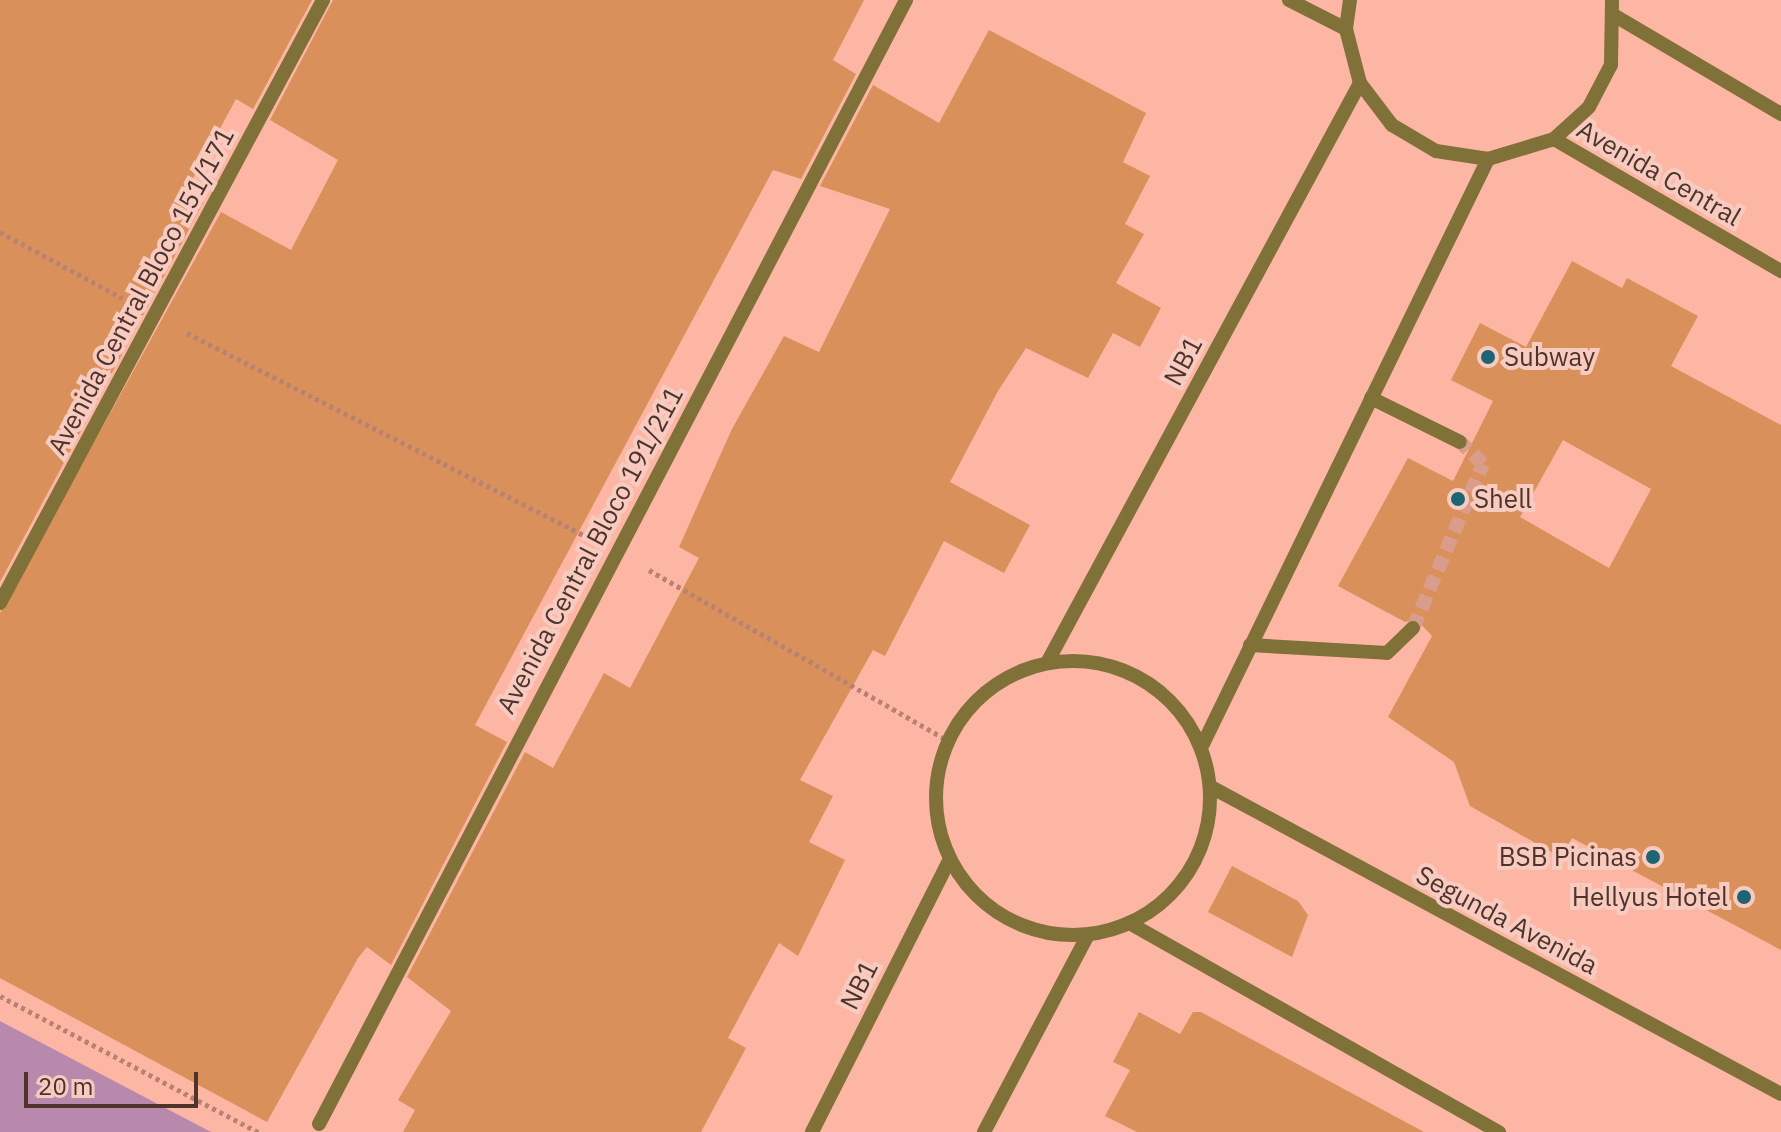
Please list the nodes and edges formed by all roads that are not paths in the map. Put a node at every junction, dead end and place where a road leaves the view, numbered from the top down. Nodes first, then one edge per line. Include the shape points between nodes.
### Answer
1 (323, 0) edge
2 (906, 0) edge
3 (1289, 0) edge
4 (1350, 0) edge
5 (1612, 0) edge
6 (1617, 17) junction
7 (1346, 29) junction
8 (1360, 83) junction
9 (1781, 114) edge
10 (1554, 139) junction
11 (1488, 159) junction
12 (1781, 271) edge
13 (1371, 398) junction
14 (1460, 442) tunnel mouth
15 (0, 603) edge
16 (1413, 628) tunnel mouth
17 (1250, 645) junction
18 (1048, 661) junction
19 (1202, 746) junction
20 (1211, 787) junction
21 (950, 859) junction
22 (1131, 924) junction
23 (1087, 937) junction
24 (1781, 1094) edge
25 (319, 1124) dead end
26 (812, 1132) edge
27 (984, 1132) edge
28 (1499, 1132) edge

1 - 15 street, Avenida Central Bloco 151/171
2 - 25 street, Avenida Central Bloco 191/211
3 - 7 street
4 - 7 street
5 - 6 street
6 - 9 street
6 - 10 street via 1611,65 1589,107
7 - 8 street
8 - 11 street via 1392,125 1436,151
8 - 18 street, NB1
10 - 11 street
10 - 12 street, Avenida Central
11 - 13 street
13 - 14 street
13 - 17 street
16 - 17 street via 1387,653
17 - 19 street
18 - 19 street via 1095,661 1139,676 1176,707
18 - 21 street via 1007,677 972,704 947,740 936,779 937,820
19 - 20 street
20 - 22 street via 1208,830 1193,869 1167,901
20 - 24 street, Segunda Avenida
21 - 23 street via 972,892 1002,916 1039,932
21 - 26 street, NB1
22 - 23 street
22 - 28 street
23 - 27 street

